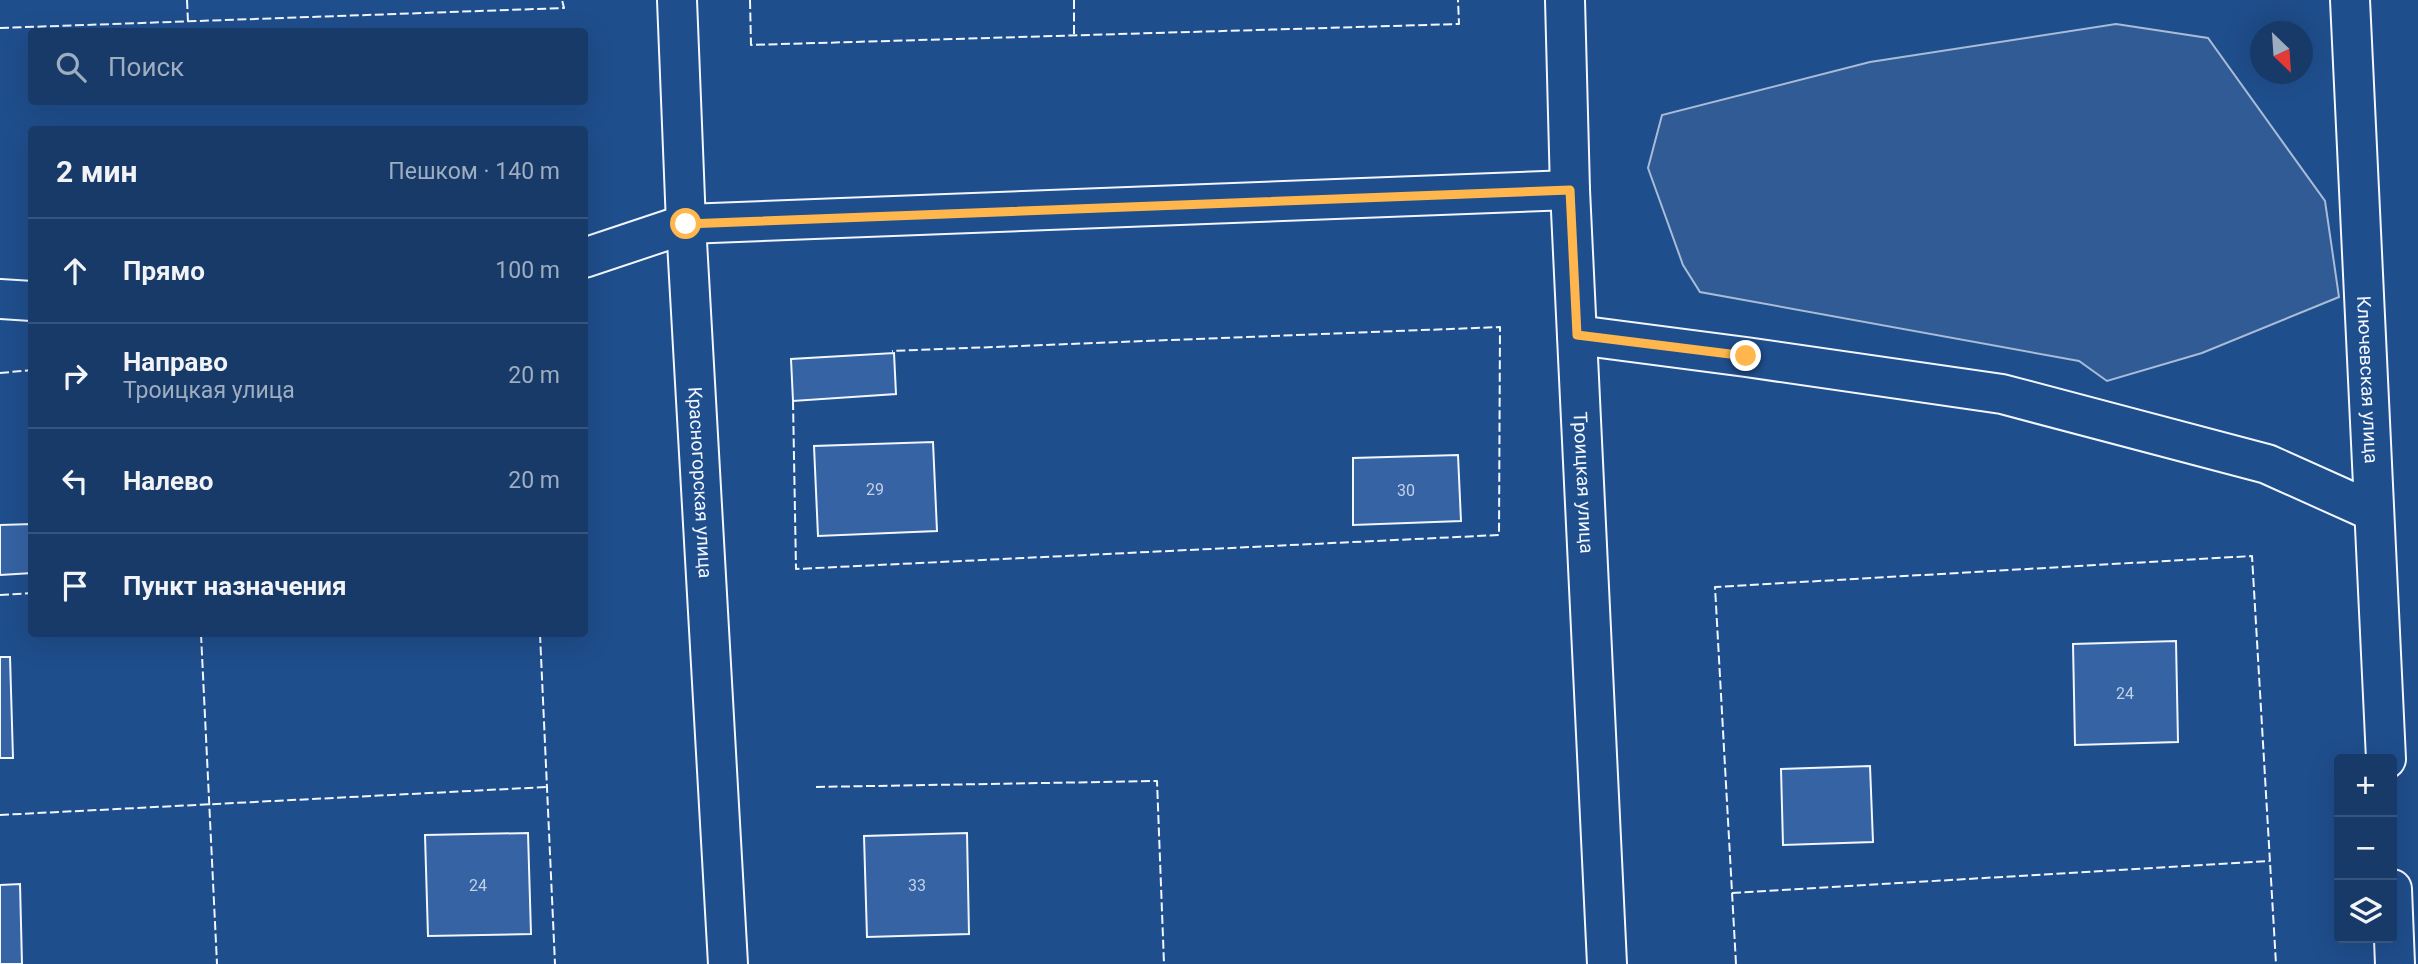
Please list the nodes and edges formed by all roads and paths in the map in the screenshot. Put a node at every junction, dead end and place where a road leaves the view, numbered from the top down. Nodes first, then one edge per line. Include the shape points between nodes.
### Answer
1 (677, 0) edge
2 (1565, 0) edge
3 (2350, 0) edge
4 (1570, 190) junction
5 (686, 224) junction
6 (588, 257) edge
7 (0, 299) edge
8 (28, 302) edge
9 (1577, 335) junction
10 (2374, 512) junction
11 (2386, 754) edge
12 (2394, 943) edge
13 (728, 964) edge
14 (1607, 964) edge
15 (2395, 964) edge

1 - 5 street, Красногорская улица
2 - 4 street, Троицкая улица
3 - 10 street, Ключевская улица
4 - 5 street
4 - 9 street, Троицкая улица
5 - 6 street
5 - 13 street, Красногорская улица
7 - 8 street
9 - 10 street via 2002,394 2267,464
9 - 14 street, Троицкая улица
10 - 11 street, Ключевская улица
12 - 15 street

